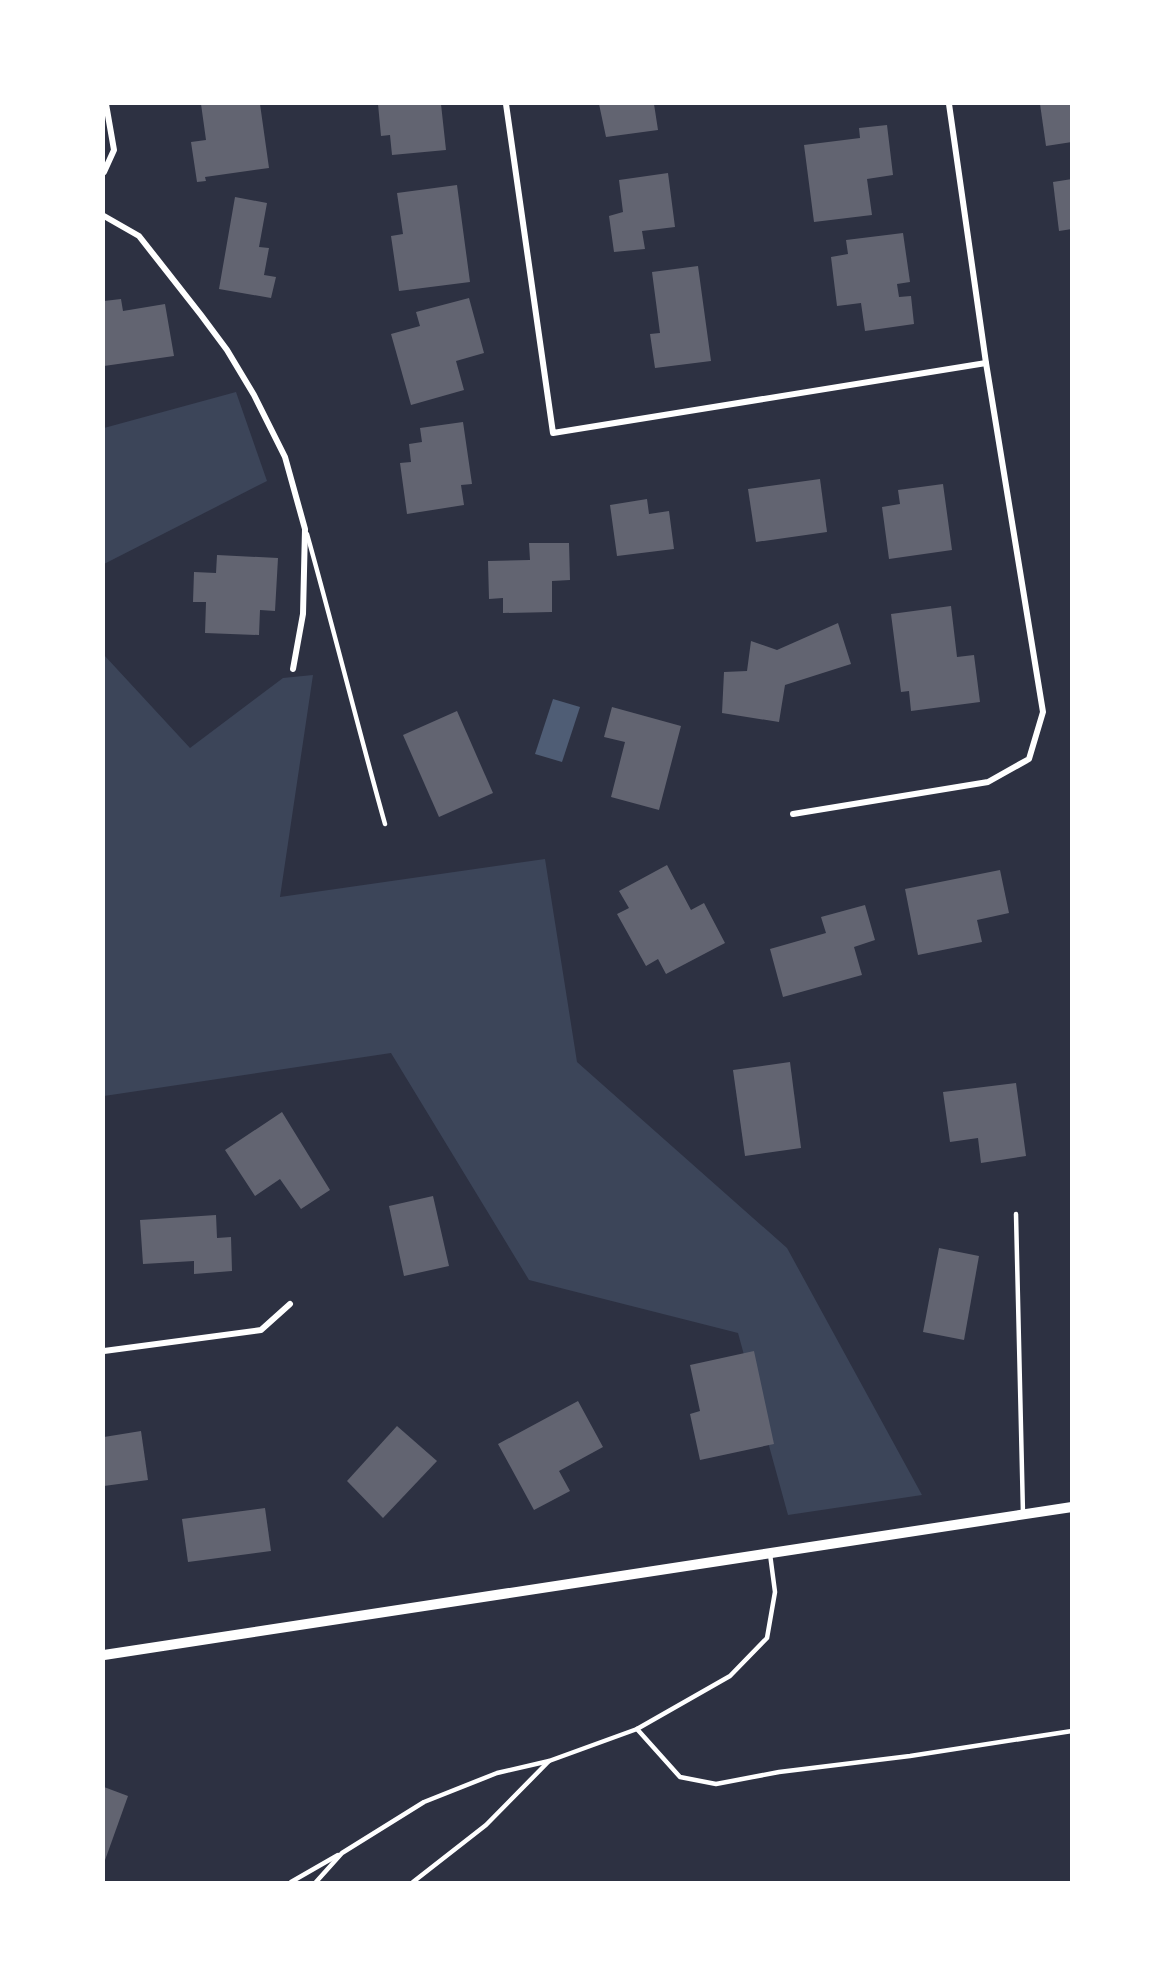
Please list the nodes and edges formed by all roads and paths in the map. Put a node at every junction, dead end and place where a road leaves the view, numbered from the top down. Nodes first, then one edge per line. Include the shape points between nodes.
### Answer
1 (106, 104) edge
2 (506, 104) edge
3 (949, 104) edge
4 (104, 172) edge
5 (104, 216) edge
6 (986, 363) junction
7 (305, 529) junction
8 (293, 669) dead end
9 (793, 814) dead end
10 (385, 824) dead end
11 (1016, 1214) dead end
12 (290, 1304) dead end
13 (104, 1351) edge
14 (1071, 1507) edge
15 (1023, 1514) junction
16 (770, 1553) junction
17 (104, 1655) edge
18 (637, 1729) junction
19 (1071, 1731) edge
20 (549, 1761) junction
21 (342, 1853) junction
22 (291, 1882) edge
23 (316, 1882) edge
24 (413, 1882) edge

1 - 4 street via 114,150
2 - 6 street via 553,433
3 - 6 street
5 - 7 street via 139,236 227,350 285,457
6 - 9 street via 1043,712 1029,759 988,782
7 - 8 street via 303,614
7 - 10 lane
11 - 15 lane
12 - 13 street via 261,1330
14 - 15 street
15 - 16 street
16 - 17 street
16 - 18 lane via 775,1592 767,1638 730,1676
18 - 19 lane via 680,1777 716,1784
18 - 20 lane
20 - 21 lane via 497,1773 424,1802
20 - 24 lane via 486,1825
21 - 22 lane
21 - 23 lane

